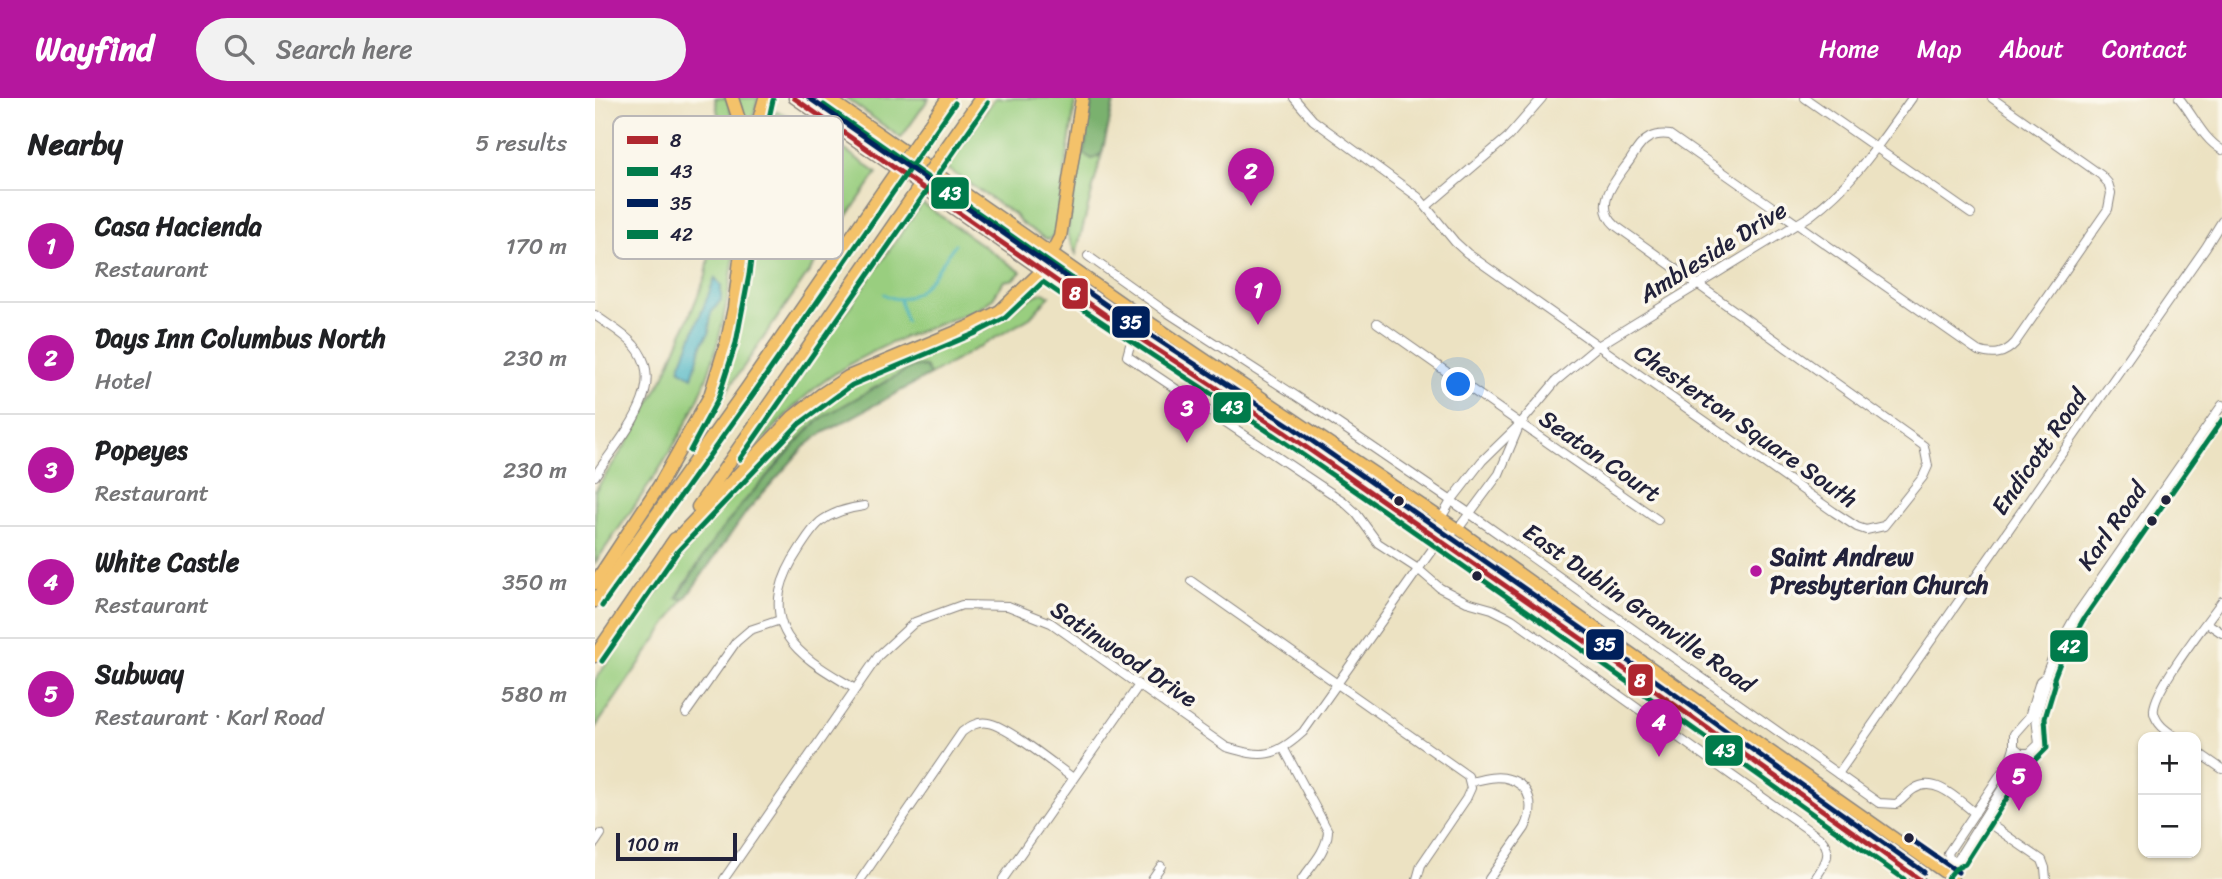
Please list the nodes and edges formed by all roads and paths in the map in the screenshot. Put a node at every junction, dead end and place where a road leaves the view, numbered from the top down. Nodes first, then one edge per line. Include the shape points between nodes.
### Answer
1 (732, 98) edge
2 (765, 98) edge
3 (793, 98) edge
4 (829, 98) edge
5 (949, 98) edge
6 (981, 98) edge
7 (1082, 98) edge
8 (1294, 98) edge
9 (1542, 98) edge
10 (1805, 98) edge
11 (1912, 98) edge
12 (1992, 98) edge
13 (2179, 98) edge
14 (738, 116) edge
15 (759, 116) edge
16 (819, 116) edge
17 (843, 133) edge
18 (1876, 148) junction
19 (2222, 150) edge
20 (1427, 206) junction
21 (1971, 214) dead end
22 (2222, 221) edge
23 (1797, 223) junction
24 (843, 249) edge
25 (1053, 254) junction
26 (1088, 256) dead end
27 (740, 259) edge
28 (836, 259) edge
29 (1042, 271) junction
30 (1697, 284) junction
31 (595, 315) edge
32 (1377, 323) dead end
33 (1133, 334) junction
34 (1598, 345) junction
35 (1280, 387) junction
36 (1271, 403) junction
37 (2222, 405) edge
38 (1520, 424) junction
39 (595, 476) edge
40 (1451, 501) junction
41 (864, 506) dead end
42 (1469, 513) junction
43 (1441, 518) junction
44 (1658, 520) dead end
45 (1458, 529) junction
46 (1439, 540) junction
47 (671, 545) junction
48 (1418, 569) junction
49 (1191, 581) dead end
50 (595, 583) edge
51 (595, 601) edge
52 (2222, 601) edge
53 (780, 620) junction
54 (2207, 622) junction
55 (2222, 633) edge
56 (595, 656) edge
57 (2045, 677) junction
58 (1338, 682) junction
59 (1139, 685) junction
60 (855, 689) junction
61 (686, 713) dead end
62 (2022, 727) junction
63 (2037, 731) junction
64 (2169, 732) edge
65 (2014, 747) junction
66 (1284, 749) junction
67 (2030, 753) junction
68 (2201, 754) edge
69 (2222, 769) edge
70 (1838, 774) junction
71 (1073, 778) junction
72 (1471, 782) junction
73 (1975, 813) junction
74 (1984, 820) junction
75 (601, 834) dead end
76 (595, 843) edge
77 (1950, 861) junction
78 (1161, 866) dead end
79 (1939, 875) edge
80 (724, 879) edge
81 (861, 879) edge
82 (1003, 879) edge
83 (1151, 879) edge
84 (1302, 879) edge
85 (1417, 879) edge
86 (1489, 879) edge
87 (1815, 879) edge
88 (1919, 879) edge
89 (1953, 879) edge
90 (2046, 879) edge

1 - 14 highway
2 - 15 highway
3 - 16 main road
4 - 25 main road, East Dublin Granville Road
5 - 24 highway, bridge
6 - 47 highway, bridge
7 - 25 highway via 1066,206
8 - 20 street, Chesterton Square South via 1313,120
9 - 20 street via 1508,137
10 - 18 street
11 - 18 street, Ambleside Drive
12 - 23 street via 2101,175 2111,193 2108,209 2009,350 1989,355 1978,351
13 - 19 street via 2207,139
17 - 29 main road
18 - 21 street
18 - 23 street, Ambleside Drive via 1841,191
20 - 34 street, Chesterton Square South via 1467,253
22 - 70 street, Endicott Road
23 - 30 street, Ambleside Drive
23 - 30 street via 1671,135 1650,137 1609,190 1606,212 1616,226
25 - 29 highway
25 - 36 main road, East Dublin Granville Road
26 - 35 street, East Dublin Granville Road
27 - 50 highway via 727,341 711,396
28 - 51 highway, bridge
29 - 33 main road
29 - 47 highway via 1000,311 848,377 822,394 758,452
30 - 34 street, Ambleside Drive
30 - 34 street, Chesterton Square South via 1924,446 1928,466 1923,477 1884,526 1875,530 1857,527
31 - 39 street via 635,346 645,362 648,386 640,408
32 - 38 street, Seaton Court
33 - 46 main road
33 - 48 street via 1127,356 1343,501 1378,543
34 - 38 street, Ambleside Drive via 1556,381
35 - 36 street
35 - 40 street, East Dublin Granville Road
36 - 43 main road, East Dublin Granville Road
37 - 57 street, Karl Road via 2076,615
38 - 40 street, Ambleside Drive via 1482,461
38 - 42 street, Ambleside Drive via 1499,474
38 - 44 street, Seaton Court
40 - 42 street, East Dublin Granville Road
40 - 43 street, Ambleside Drive
41 - 53 street via 839,511 818,523 782,580
42 - 45 street, Ambleside Drive
42 - 70 street, East Dublin Granville Road
43 - 45 main road, East Dublin Granville Road
43 - 46 street, Ambleside Drive
45 - 46 street, Ambleside Drive
45 - 79 main road, East Dublin Granville Road
46 - 48 street
46 - 88 main road
47 - 56 highway
48 - 58 street
48 - 87 street via 1453,595 1512,619 1821,839 1828,855
49 - 58 street
52 - 54 street
53 - 60 street via 799,650
53 - 61 street via 750,630 736,642
54 - 55 street
54 - 64 street via 2157,695 2154,714
57 - 62 street, Karl Road
57 - 63 street, Karl Road
58 - 66 street via 1303,732
58 - 72 street via 1463,770
59 - 60 street, Satinwood Drive via 1051,623 1008,606 961,605 915,622 879,655
59 - 66 street, Satinwood Drive via 1227,747 1255,755
59 - 71 street
60 - 80 street, Satinwood Drive
62 - 63 street
62 - 65 street via 2014,734
63 - 67 street via 2039,744
65 - 67 street
65 - 73 street
66 - 84 street via 1328,831 1327,842
67 - 74 street via 2017,765
68 - 69 street
70 - 73 street, East Dublin Granville Road via 1886,805 1896,804 1920,786 1931,785
71 - 81 street via 998,726 979,723 963,732
71 - 82 street
72 - 85 street via 1466,799 1421,865
72 - 86 street via 1508,778 1529,794 1532,806 1525,828
73 - 77 street via 1948,853
74 - 77 street via 1958,859
74 - 90 street via 2042,860
75 - 76 street
77 - 79 street
78 - 83 street
79 - 89 main road, East Dublin Granville Road

